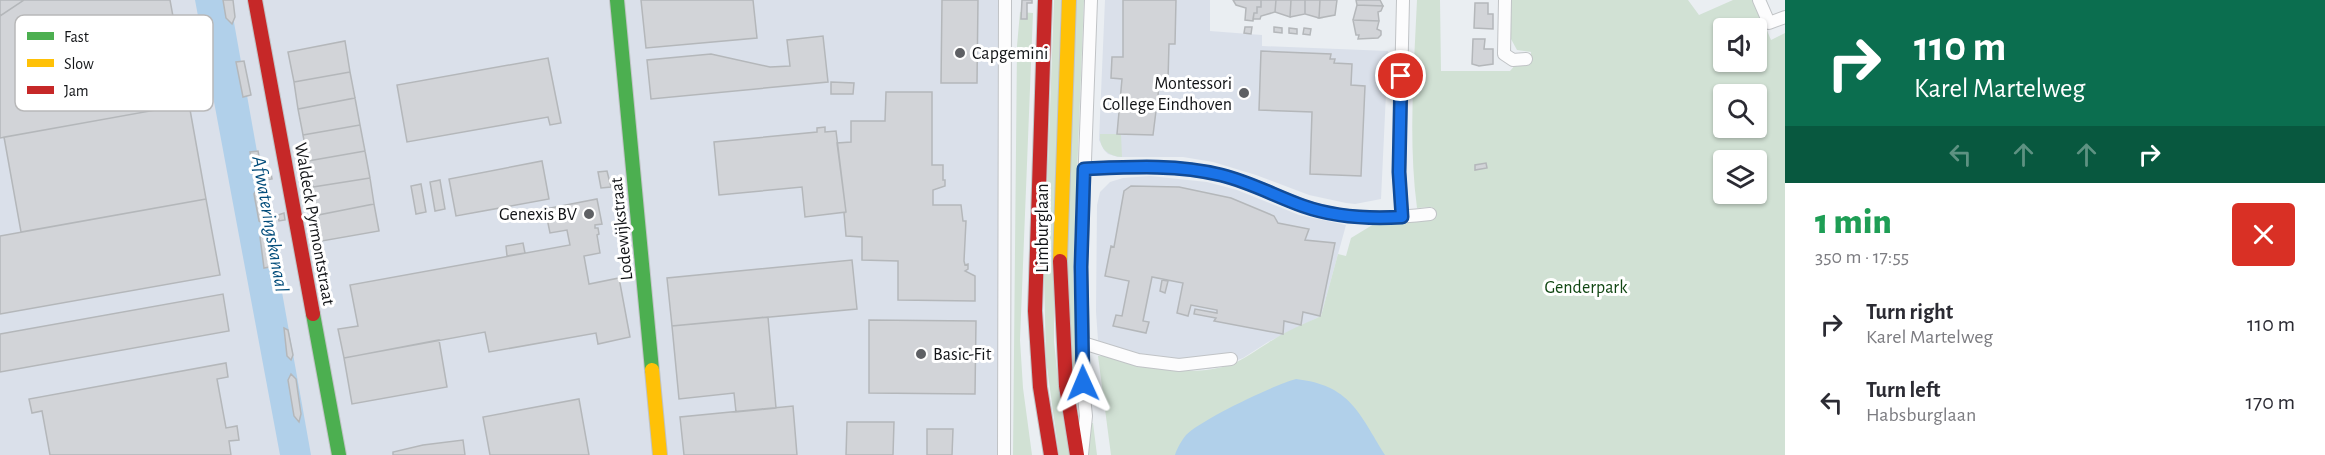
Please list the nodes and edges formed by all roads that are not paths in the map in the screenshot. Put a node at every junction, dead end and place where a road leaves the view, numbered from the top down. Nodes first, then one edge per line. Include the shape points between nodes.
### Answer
1 (255, 0) edge
2 (617, 0) edge
3 (1005, 0) edge
4 (1045, 0) edge
5 (1069, 0) edge
6 (1091, 0) edge
7 (1403, 0) edge
8 (1505, 0) edge
9 (1759, 0) edge
10 (1785, 17) edge
11 (1526, 59) dead end
12 (1084, 169) junction
13 (1430, 214) dead end
14 (1402, 217) junction
15 (1083, 343) junction
16 (1232, 359) dead end
17 (339, 455) edge
18 (660, 455) edge
19 (1004, 455) edge
20 (1051, 455) edge
21 (1080, 455) edge

1 - 17 street, Waldeck Pyrmontstraat
2 - 18 street, Lodewijkstraat
3 - 19 street, Limburglaan
4 - 20 street, Limburglaan via 1035,311 1040,387
5 - 21 street, Limburglaan via 1059,242 1066,386
6 - 12 street, Limburglaan
7 - 14 street via 1399,172
8 - 11 street via 1504,54 1513,60
9 - 10 street via 1769,23
12 - 14 street via 1155,167 1198,171 1243,181 1327,212
12 - 15 street, Limburglaan
13 - 14 street
15 - 16 street via 1138,360 1179,365
15 - 21 street, Limburglaan via 1086,416

